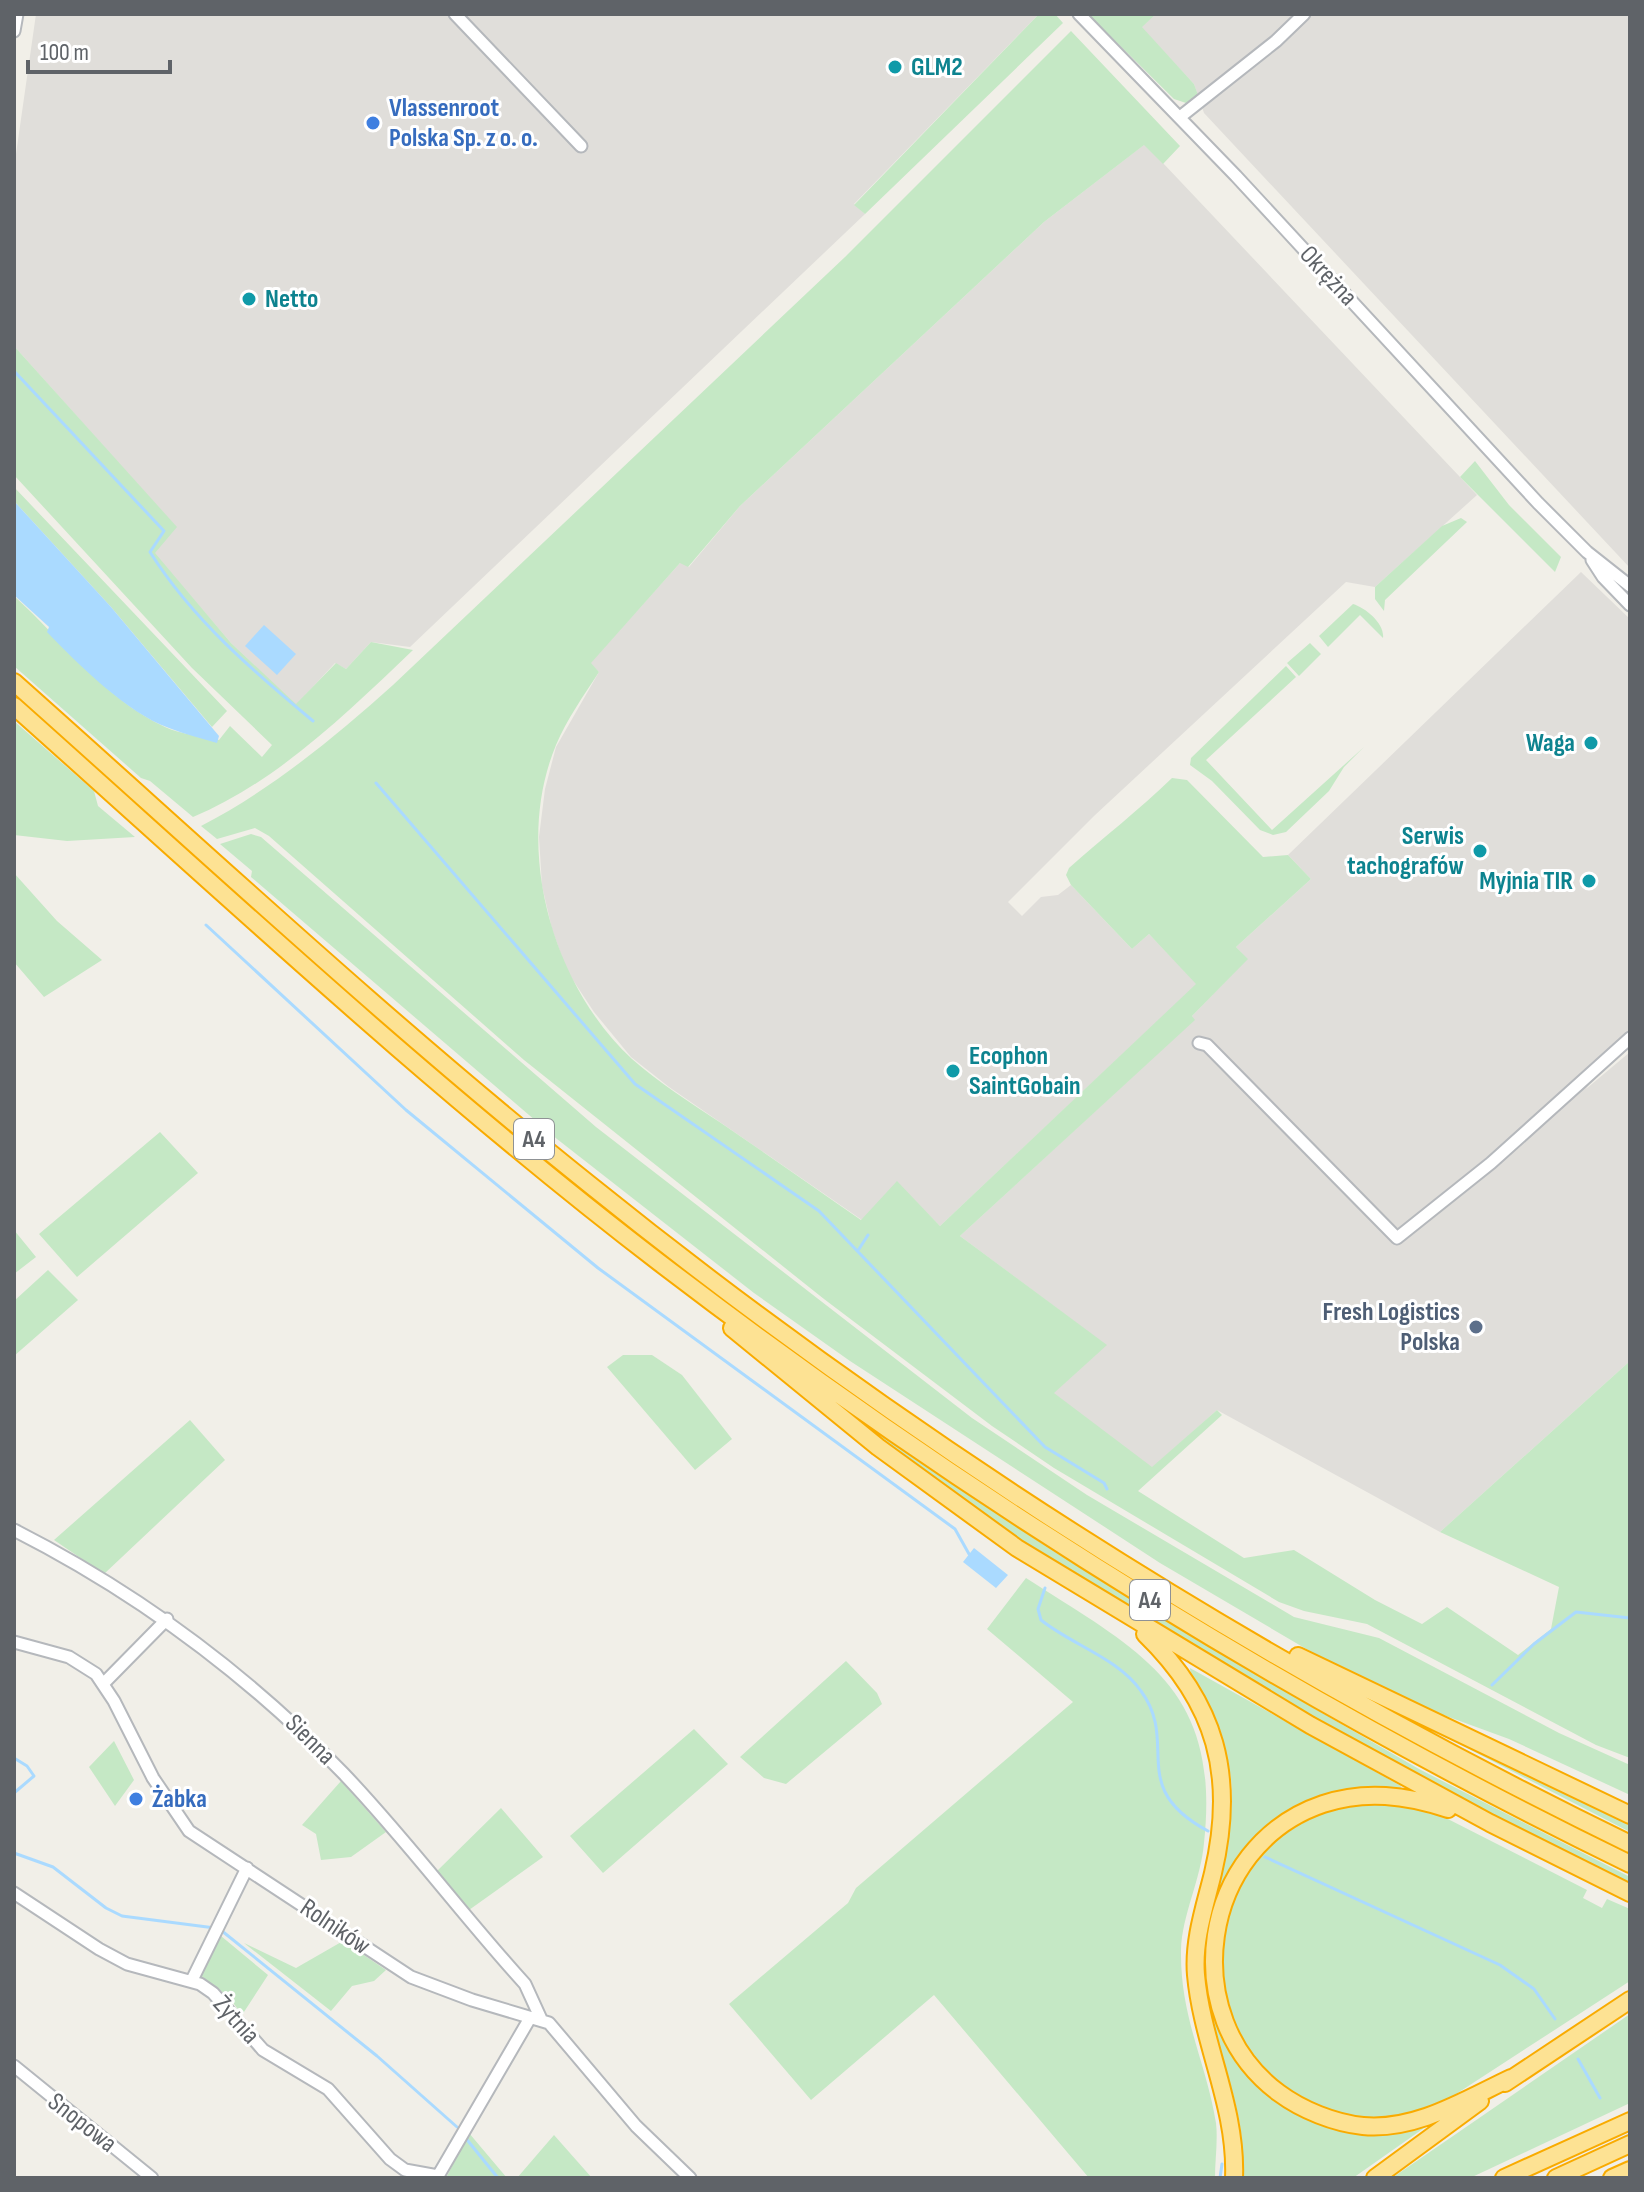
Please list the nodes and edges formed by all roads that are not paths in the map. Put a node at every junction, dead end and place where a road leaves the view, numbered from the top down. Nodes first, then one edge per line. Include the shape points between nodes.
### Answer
1 (17, 14) edge
2 (455, 14) edge
3 (1079, 14) edge
4 (1304, 14) edge
5 (14, 31) edge
6 (1180, 117) junction
7 (581, 146) dead end
8 (1587, 552) junction
9 (1630, 586) edge
10 (1630, 605) edge
11 (14, 682) edge
12 (14, 706) edge
13 (1630, 1038) edge
14 (1199, 1043) dead end
15 (698, 1292) junction
16 (14, 1530) edge
17 (1168, 1591) junction
18 (163, 1616) junction
19 (1126, 1616) junction
20 (14, 1642) edge
21 (104, 1683) junction
22 (1593, 1797) junction
23 (1630, 1806) edge
24 (1630, 1815) edge
25 (1490, 1823) junction
26 (1630, 1844) edge
27 (1630, 1864) edge
28 (247, 1868) junction
29 (14, 1893) edge
30 (1630, 1893) edge
31 (192, 1980) junction
32 (1630, 2000) edge
33 (536, 2018) junction
34 (14, 2066) edge
35 (1511, 2078) junction
36 (1630, 2121) edge
37 (1630, 2144) edge
38 (1630, 2170) edge
39 (439, 2177) edge
40 (152, 2178) edge
41 (690, 2178) edge
42 (1234, 2178) edge
43 (1375, 2178) edge
44 (1504, 2178) edge
45 (1556, 2178) edge
46 (1612, 2178) edge

1 - 5 street
2 - 7 street
3 - 6 street, Okrężna
4 - 6 street
6 - 8 street, Okrężna
8 - 9 street, Okrężna
8 - 10 street, Okrężna
11 - 17 highway, A4 via 479,1094 732,1295 962,1458
12 - 15 highway, A4 via 454,1096
13 - 14 street via 1491,1163 1397,1238 1207,1045
15 - 19 highway via 741,1337 931,1487
15 - 27 highway, A4 via 884,1426 1165,1610 1382,1735
16 - 18 street, Sienna
17 - 22 highway
17 - 26 highway, A4 via 1417,1734
18 - 21 street
18 - 33 street, Sienna via 281,1712 346,1776 525,1984 537,2004
19 - 25 highway
19 - 42 highway via 1172,1663 1198,1701 1222,1771 1222,1830 1200,1924 1196,1969 1199,2002 1230,2113
20 - 21 street, Rolników via 69,1657
21 - 28 street, Rolników via 153,1778 189,1831
22 - 23 highway
22 - 24 highway
25 - 30 highway
25 - 35 highway via 1385,1795 1342,1799 1299,1815 1258,1846 1231,1884 1213,1938 1212,1968 1228,2034 1244,2058 1263,2080 1315,2113 1363,2126 1410,2122
28 - 31 street
28 - 33 street, Rolników via 411,1977
29 - 31 street, Żytnia via 127,1964
31 - 39 street, Żytnia via 213,1993 263,2050 328,2089 390,2159 405,2170
32 - 35 highway
33 - 39 street, Żytnia
33 - 41 street, Rolników via 555,2029 636,2126
34 - 40 street, Snopowa
35 - 43 highway
36 - 44 highway
37 - 45 highway
38 - 46 highway

